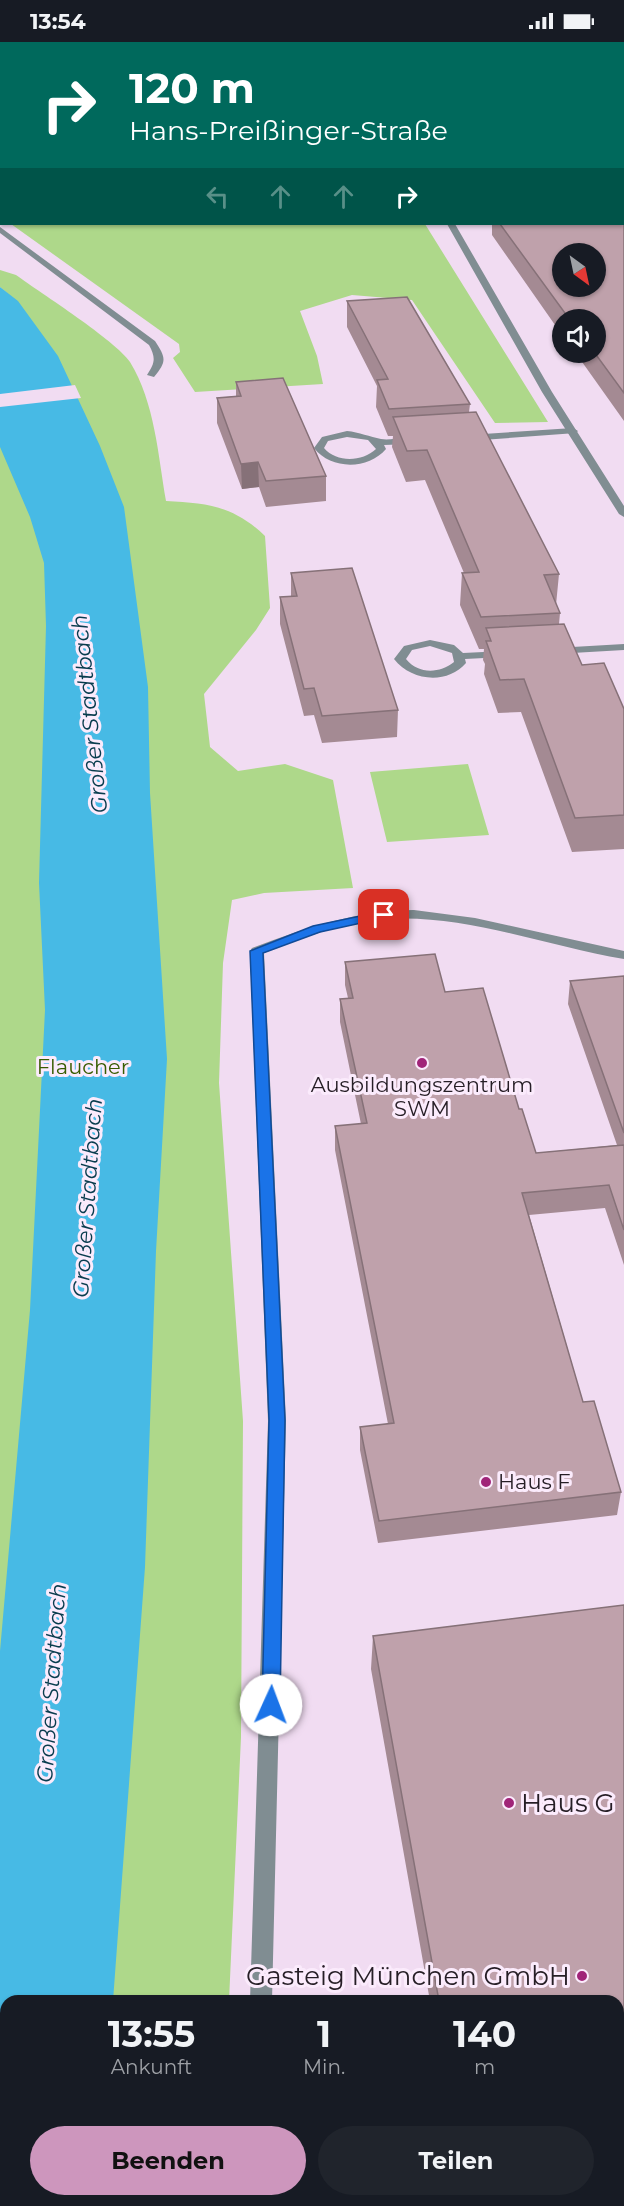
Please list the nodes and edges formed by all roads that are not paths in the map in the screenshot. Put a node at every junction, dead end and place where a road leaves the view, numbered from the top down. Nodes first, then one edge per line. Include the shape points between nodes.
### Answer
1 (452, 225) edge
2 (0, 228) edge
3 (151, 375) dead end
4 (573, 431) junction
5 (459, 438) edge
6 (425, 440) edge
7 (378, 442) junction
8 (624, 514) edge
9 (624, 647) edge
10 (539, 652) edge
11 (517, 653) edge
12 (460, 656) junction
13 (624, 955) edge
14 (261, 1995) edge

1 - 4 street
2 - 3 street via 152,343 159,355 159,365
4 - 5 street
4 - 8 street
6 - 7 street
7 - 7 street via 358,435 341,435 325,440 320,448 328,457 358,460 378,453
9 - 10 street
11 - 12 street
12 - 12 street via 450,647 430,643 408,648 400,659 412,670 435,674 455,668
13 - 14 street via 487,926 384,915 317,928 257,951 277,1420

